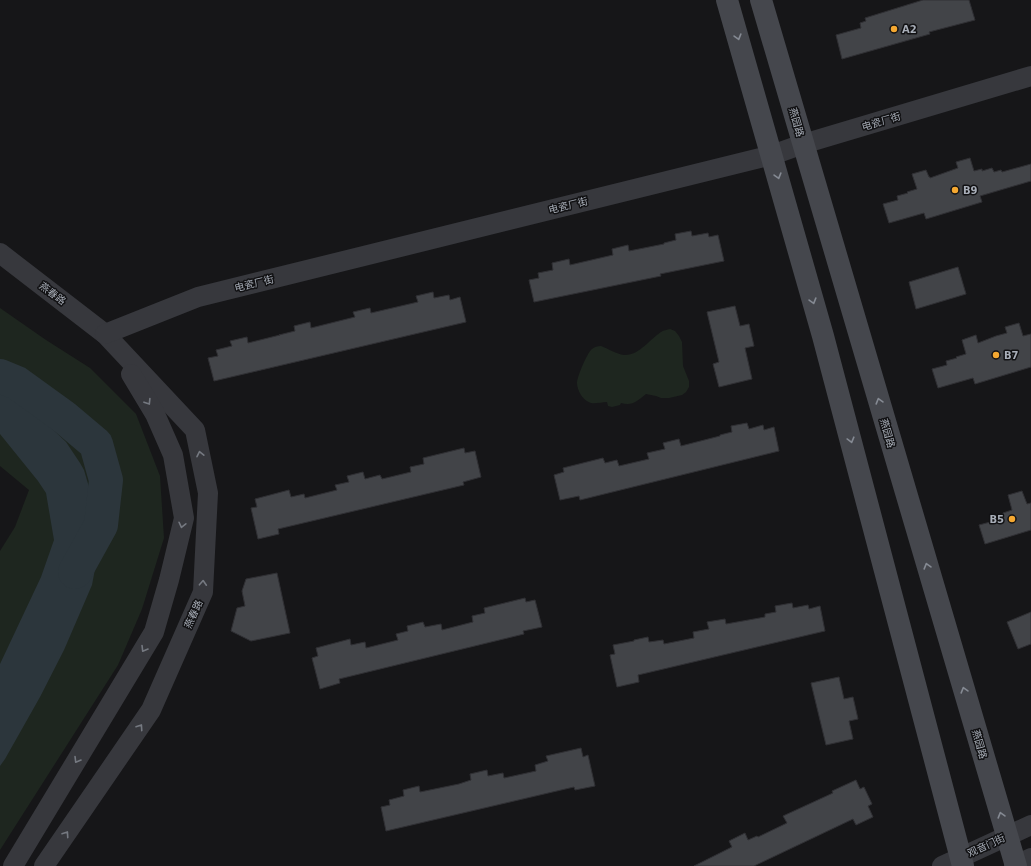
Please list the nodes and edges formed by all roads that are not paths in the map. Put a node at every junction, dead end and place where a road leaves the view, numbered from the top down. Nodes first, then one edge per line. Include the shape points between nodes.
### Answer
1 (727, 0) edge
2 (761, 0) edge
3 (1031, 76) edge
4 (804, 144) junction
5 (772, 155) junction
6 (0, 253) edge
7 (106, 334) junction
8 (1031, 825) edge
9 (1007, 836) junction
10 (1031, 858) edge
11 (955, 863) edge
12 (12, 866) edge
13 (44, 866) edge
14 (1015, 866) edge

1 -> 5 main road
2 - 4 main road, 燕园路
3 - 4 street, 电瓷厂街
4 - 5 street, 电瓷厂街
9 -> 4 main road, 燕园路
5 - 7 street, 电瓷厂街 via 198,297
5 -> 11 main road via 823,336
6 - 7 street, 燕春路
7 -> 12 street, 燕春路 via 156,414 173,455 184,518 170,580 154,632
13 -> 7 street, 燕春路 via 151,710 203,592 208,493 195,430
8 - 9 street, 观音门街
9 - 11 street, 观音门街
9 - 14 main road, 燕园路
10 - 14 street

